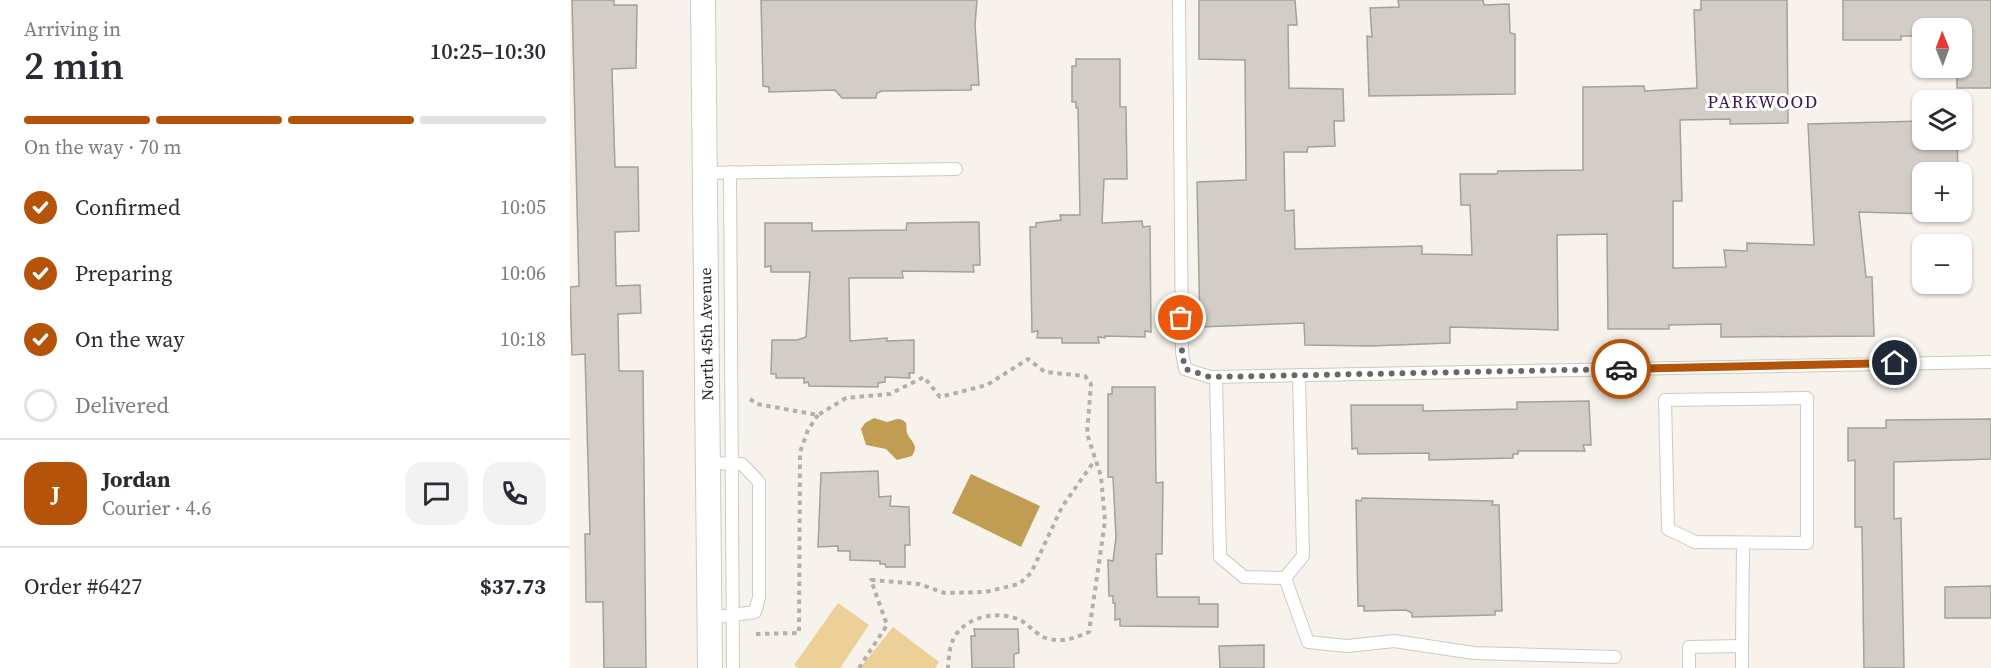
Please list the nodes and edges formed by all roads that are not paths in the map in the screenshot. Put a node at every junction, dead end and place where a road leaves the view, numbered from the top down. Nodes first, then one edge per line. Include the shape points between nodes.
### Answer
1 (703, 0) edge
2 (1179, 0) edge
3 (956, 169) dead end
4 (704, 172) junction
5 (730, 172) junction
6 (1991, 362) edge
7 (1299, 375) junction
8 (1216, 377) junction
9 (720, 464) junction
10 (1743, 543) junction
11 (1285, 578) junction
12 (722, 616) junction
13 (1742, 646) junction
14 (1615, 657) dead end
15 (710, 668) edge
16 (733, 668) edge
17 (1689, 668) edge
18 (1742, 668) edge

1 - 4 street, North 45th Avenue
2 - 8 lane via 1182,352 1185,369
3 - 5 lane
4 - 5 lane
4 - 9 street, North 45th Avenue
5 - 9 lane via 730,385
6 - 7 lane
7 - 8 lane
7 - 11 lane via 1303,556
8 - 11 lane via 1220,557 1244,578
9 - 12 street, North 45th Avenue
9 - 12 lane via 742,464 759,482 759,597 755,612
10 - 10 lane via 1695,542 1668,529 1665,400 1807,398 1807,543
10 - 13 lane
11 - 14 lane via 1308,642 1347,646 1394,641 1474,653
12 - 15 street, North 45th Avenue
12 - 16 lane via 733,634
13 - 17 lane via 1689,647
13 - 18 lane

